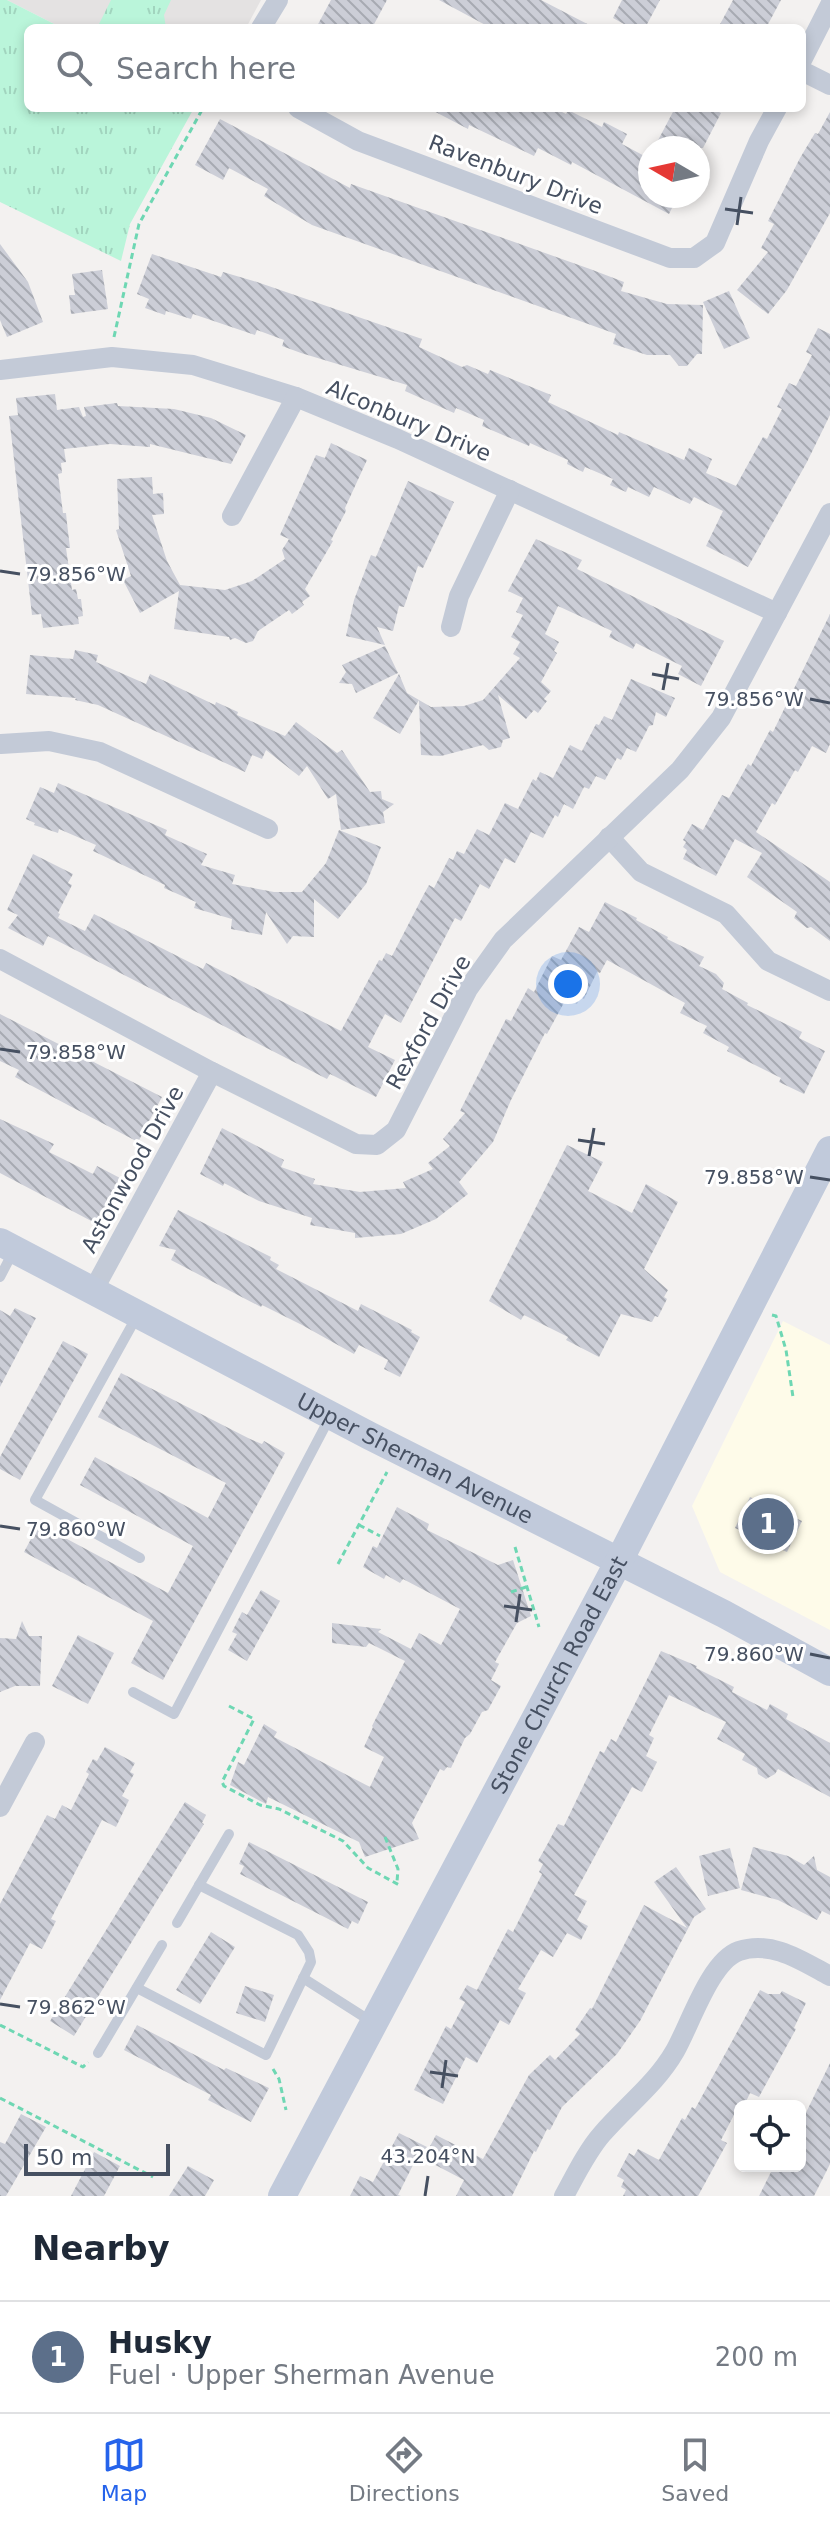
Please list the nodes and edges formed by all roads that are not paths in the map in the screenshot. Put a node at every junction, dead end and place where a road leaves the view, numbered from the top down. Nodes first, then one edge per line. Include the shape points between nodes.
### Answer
1 (278, 0) edge
2 (830, 5) edge
3 (263, 24) edge
4 (806, 52) edge
5 (806, 73) edge
6 (830, 85) edge
7 (306, 112) edge
8 (775, 112) edge
9 (0, 370) edge
10 (296, 397) junction
11 (510, 490) junction
12 (830, 513) edge
13 (232, 516) dead end
14 (777, 613) junction
15 (451, 627) dead end
16 (0, 745) edge
17 (268, 829) dead end
18 (609, 837) junction
19 (0, 959) edge
20 (830, 991) edge
21 (212, 1072) junction
22 (830, 1150) edge
23 (7, 1245) edge
24 (0, 1277) edge
25 (94, 1289) junction
26 (138, 1313) junction
27 (331, 1415) junction
28 (140, 1558) dead end
29 (619, 1561) junction
30 (830, 1672) edge
31 (133, 1692) dead end
32 (35, 1742) dead end
33 (0, 1807) edge
34 (229, 1834) dead end
35 (199, 1885) junction
36 (177, 1923) dead end
37 (162, 1945) dead end
38 (830, 1976) edge
39 (303, 1978) junction
40 (137, 1988) junction
41 (373, 2023) junction
42 (98, 2053) road end
43 (282, 2196) edge
44 (564, 2196) edge

1 - 3 street
2 - 4 street
5 - 6 street
7 - 8 street, Ravenbury Drive via 373,146 670,258 694,258 715,243
9 - 10 street, Alconbury Drive via 112,357 193,365
10 - 11 street, Alconbury Drive
10 - 13 street
11 - 14 street, Alconbury Drive
11 - 15 street via 459,596
12 - 14 street, Rexford Drive
14 - 18 street, Rexford Drive via 721,718 680,770
16 - 17 street via 49,741 100,752
18 - 20 street via 641,872 726,914 768,961
18 - 21 street, Rexford Drive via 503,940 468,989 396,1130 377,1145 356,1144
19 - 21 street, Rexford Drive
21 - 25 street, Astonwood Drive
22 - 29 main road, Stone Church Road East
23 - 24 lane
23 - 25 main road, Upper Sherman Avenue
25 - 26 main road, Upper Sherman Avenue
26 - 27 main road, Upper Sherman Avenue
26 - 28 lane via 35,1500
27 - 29 main road, Upper Sherman Avenue
27 - 31 lane via 174,1714
29 - 30 main road, Upper Sherman Avenue
29 - 41 main road, Stone Church Road East
32 - 33 street
34 - 35 lane
35 - 36 lane
35 - 39 lane via 298,1935 311,1962
37 - 40 lane
38 - 44 street via 781,1951 758,1947 737,1951 720,1963 673,2054 601,2135
39 - 40 lane via 266,2055
39 - 41 lane
40 - 42 lane
41 - 43 main road, Stone Church Road East

